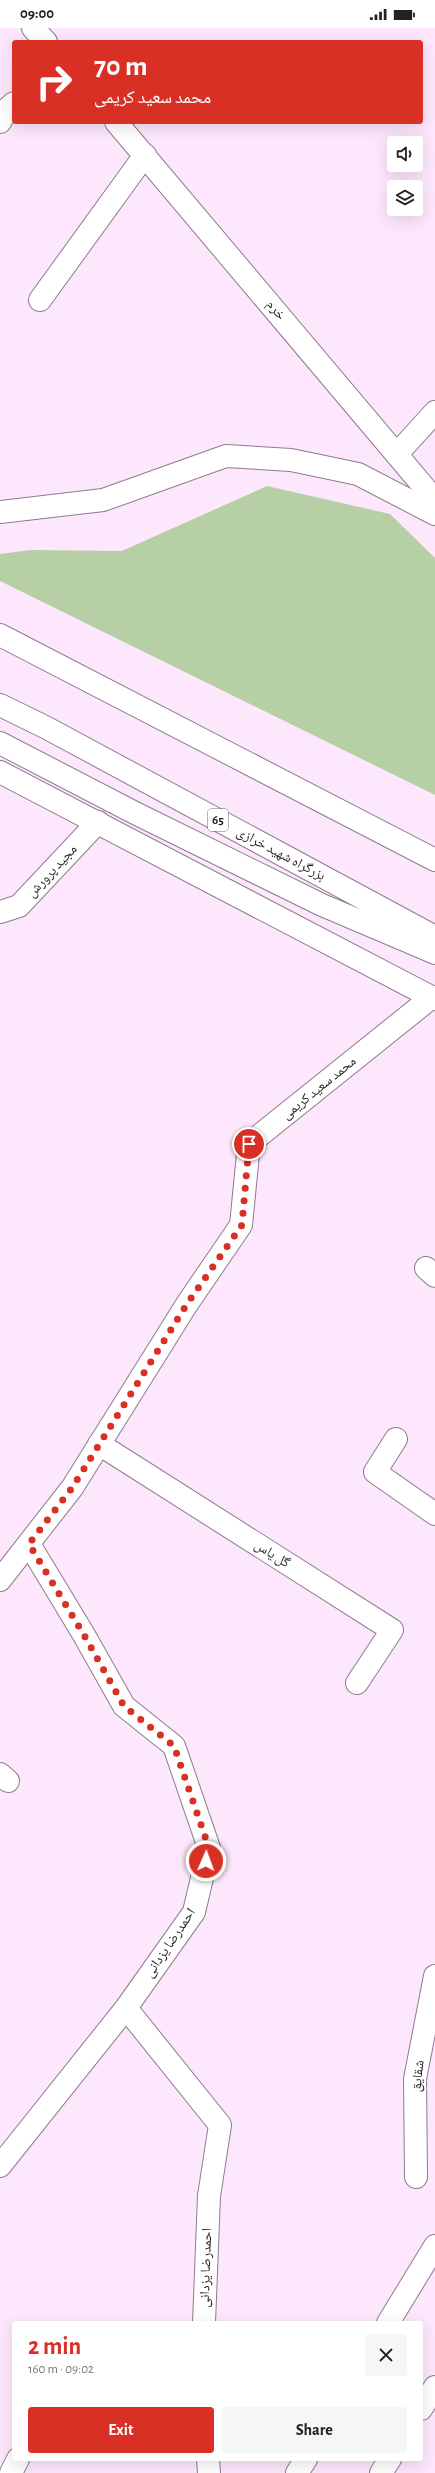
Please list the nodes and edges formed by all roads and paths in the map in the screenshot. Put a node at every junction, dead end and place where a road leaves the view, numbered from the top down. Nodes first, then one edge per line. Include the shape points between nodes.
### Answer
1 (34, 28) edge
2 (44, 40) edge
3 (12, 105) edge
4 (0, 122) edge
5 (118, 124) edge
6 (145, 155) junction
7 (40, 300) dead end
8 (435, 412) edge
9 (397, 454) junction
10 (435, 500) edge
11 (0, 512) edge
12 (435, 514) edge
13 (0, 635) edge
14 (0, 705) edge
15 (0, 743) edge
16 (0, 772) edge
17 (98, 822) junction
18 (435, 860) edge
19 (0, 912) edge
20 (435, 937) edge
21 (435, 953) edge
22 (433, 998) edge
23 (396, 1439) dead end
24 (99, 1444) junction
25 (435, 1514) edge
26 (29, 1544) junction
27 (0, 1580) edge
28 (357, 1683) dead end
29 (435, 1976) edge
30 (126, 2008) junction
31 (0, 2166) edge
32 (416, 2176) dead end
33 (435, 2246) edge
34 (204, 2321) edge
35 (389, 2321) edge
36 (435, 2387) edge
37 (423, 2406) edge
38 (17, 2461) edge
39 (208, 2461) edge
40 (305, 2461) edge
41 (389, 2461) edge
42 (11, 2473) edge
43 (209, 2473) edge
44 (297, 2473) edge
45 (381, 2473) edge

1 - 2 main road
3 - 4 main road
5 - 6 main road, خرم
6 - 7 main road
6 - 9 main road, خرم
8 - 9 main road
9 - 10 main road, خرم
11 - 12 main road via 103,500 226,456 291,460 358,474
13 - 18 main road
14 - 20 main road, بزرگراه شهید خرازی / 65 via 54,731
15 - 21 main road via 322,905
16 - 17 main road
17 - 19 main road, مجید پرورش via 19,906
17 - 22 main road
22 - 24 main road, محمد سعید کریمی via 249,1144 242,1225 187,1304
23 - 25 main road via 375,1472
24 - 26 main road, محمد سعید کریمی via 72,1488
24 - 28 main road, گل یاس via 392,1630
26 - 27 main road, محمد سعید کریمی
26 - 30 main road, احمدرضا یزدانی via 124,1706 174,1746 209,1848 194,1912
29 - 32 main road, شقایق via 415,2079
30 - 31 main road, احمدرضا یزدانی
30 - 34 main road, احمدرضا یزدانی via 220,2125 209,2196
33 - 35 main road
36 - 37 main road
38 - 42 main road
39 - 43 main road
40 - 44 main road
41 - 45 main road

